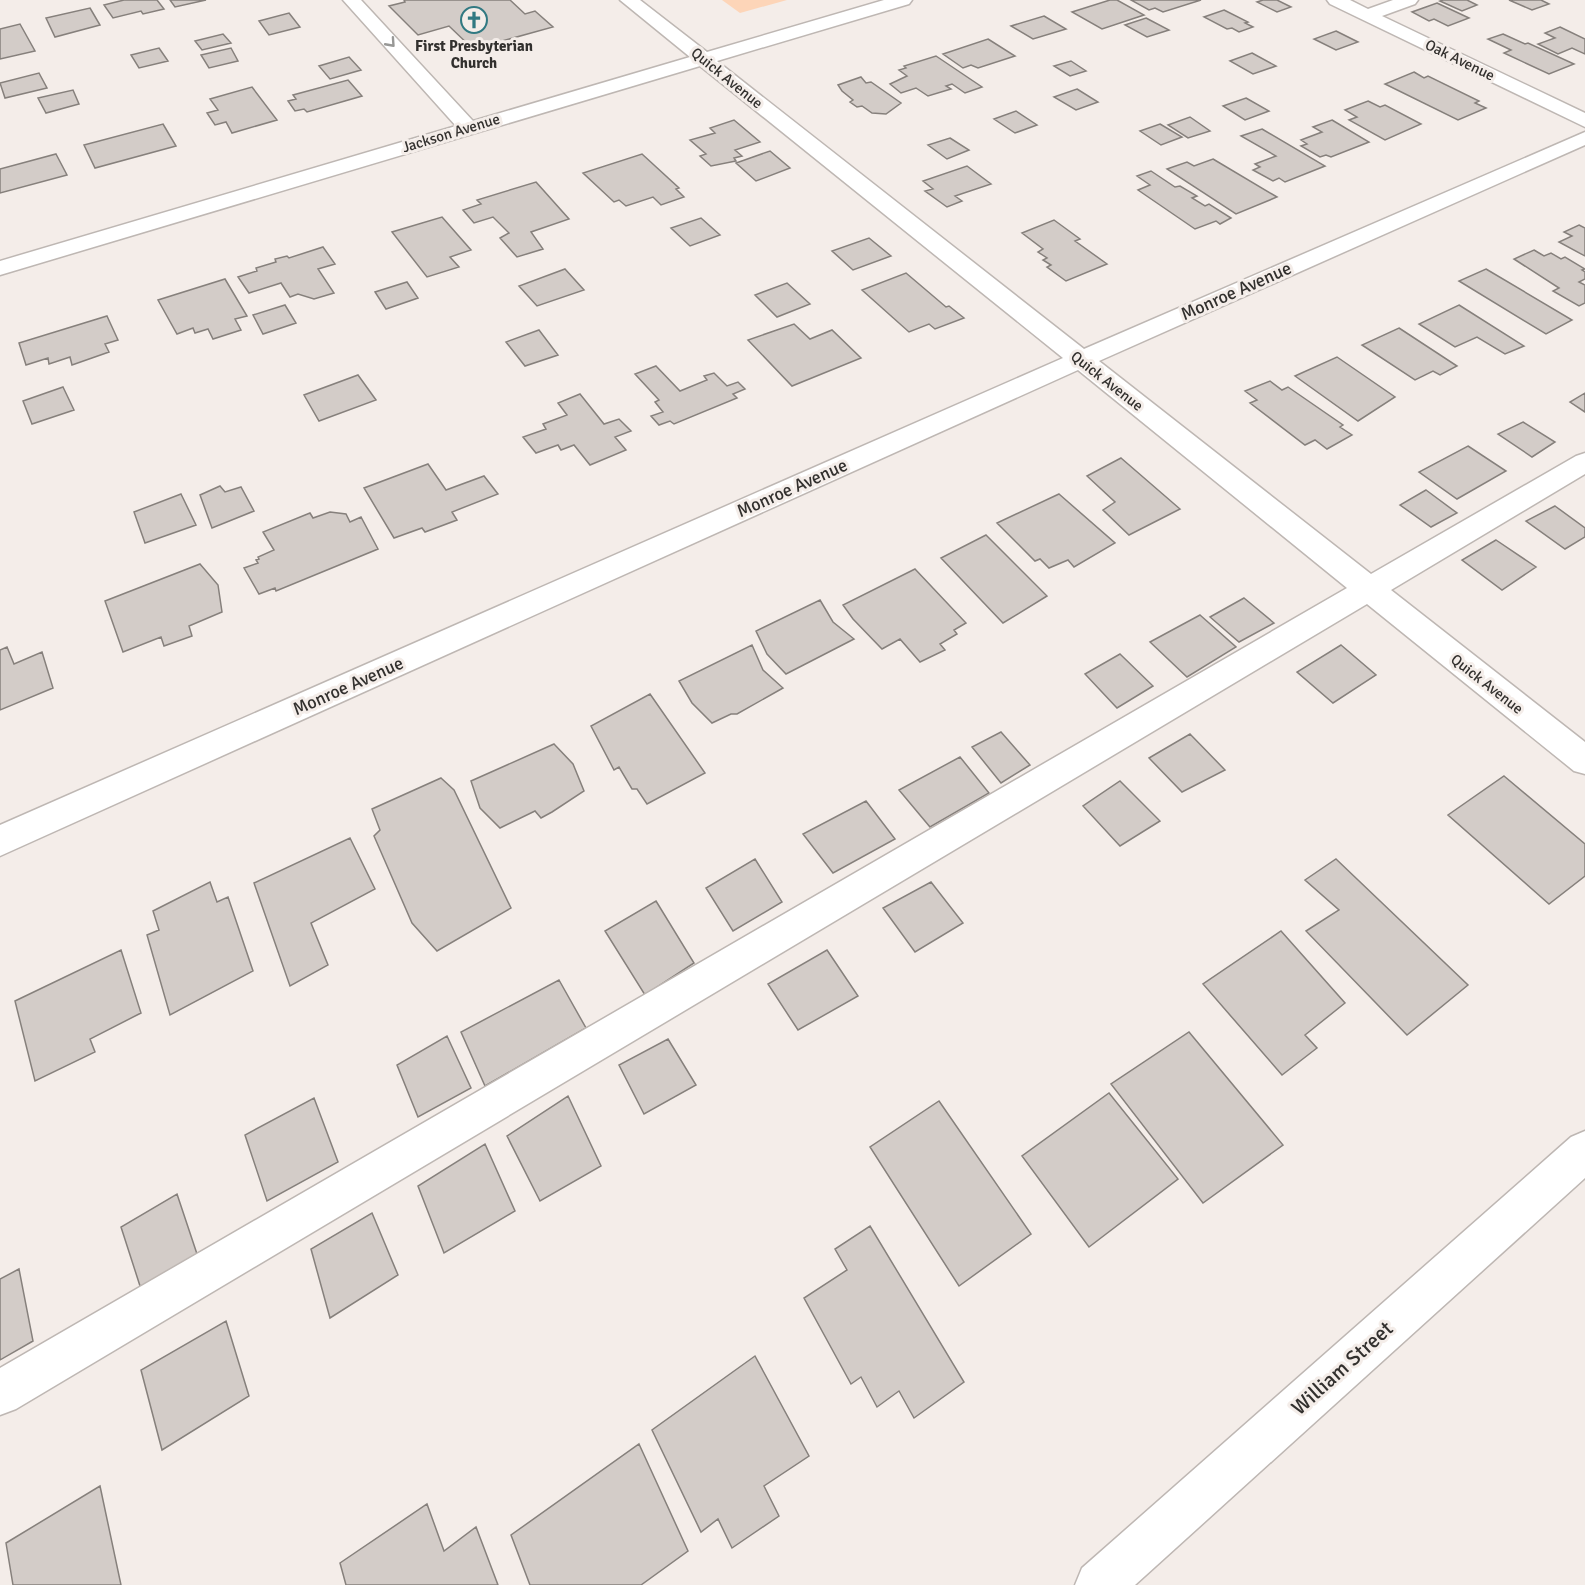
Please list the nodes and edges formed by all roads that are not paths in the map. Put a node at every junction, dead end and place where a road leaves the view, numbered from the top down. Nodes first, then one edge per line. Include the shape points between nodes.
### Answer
1 (352, 0) edge
2 (629, 0) edge
3 (903, 0) edge
4 (1336, 0) edge
5 (1409, 0) edge
6 (1367, 15) junction
7 (702, 59) junction
8 (1585, 121) edge
9 (468, 128) junction
10 (1585, 138) edge
11 (0, 268) edge
12 (1080, 360) junction
13 (1585, 462) edge
14 (1368, 589) junction
15 (1585, 761) edge
16 (0, 841) edge
17 (1585, 1151) edge
18 (0, 1393) edge
19 (1099, 1585) edge

1 -> 9 street
2 - 7 street, Quick Avenue
3 - 7 street, Jackson Avenue
4 - 6 street, Oak Avenue
5 - 6 street
6 - 8 street, Oak Avenue
7 - 9 street, Jackson Avenue
7 - 12 street, Quick Avenue
9 - 11 street, Jackson Avenue
10 - 12 street, Monroe Avenue
12 - 14 street, Quick Avenue
12 - 16 street, Monroe Avenue
13 - 14 street
14 - 15 street, Quick Avenue
14 - 18 street
17 - 19 street, William Street

